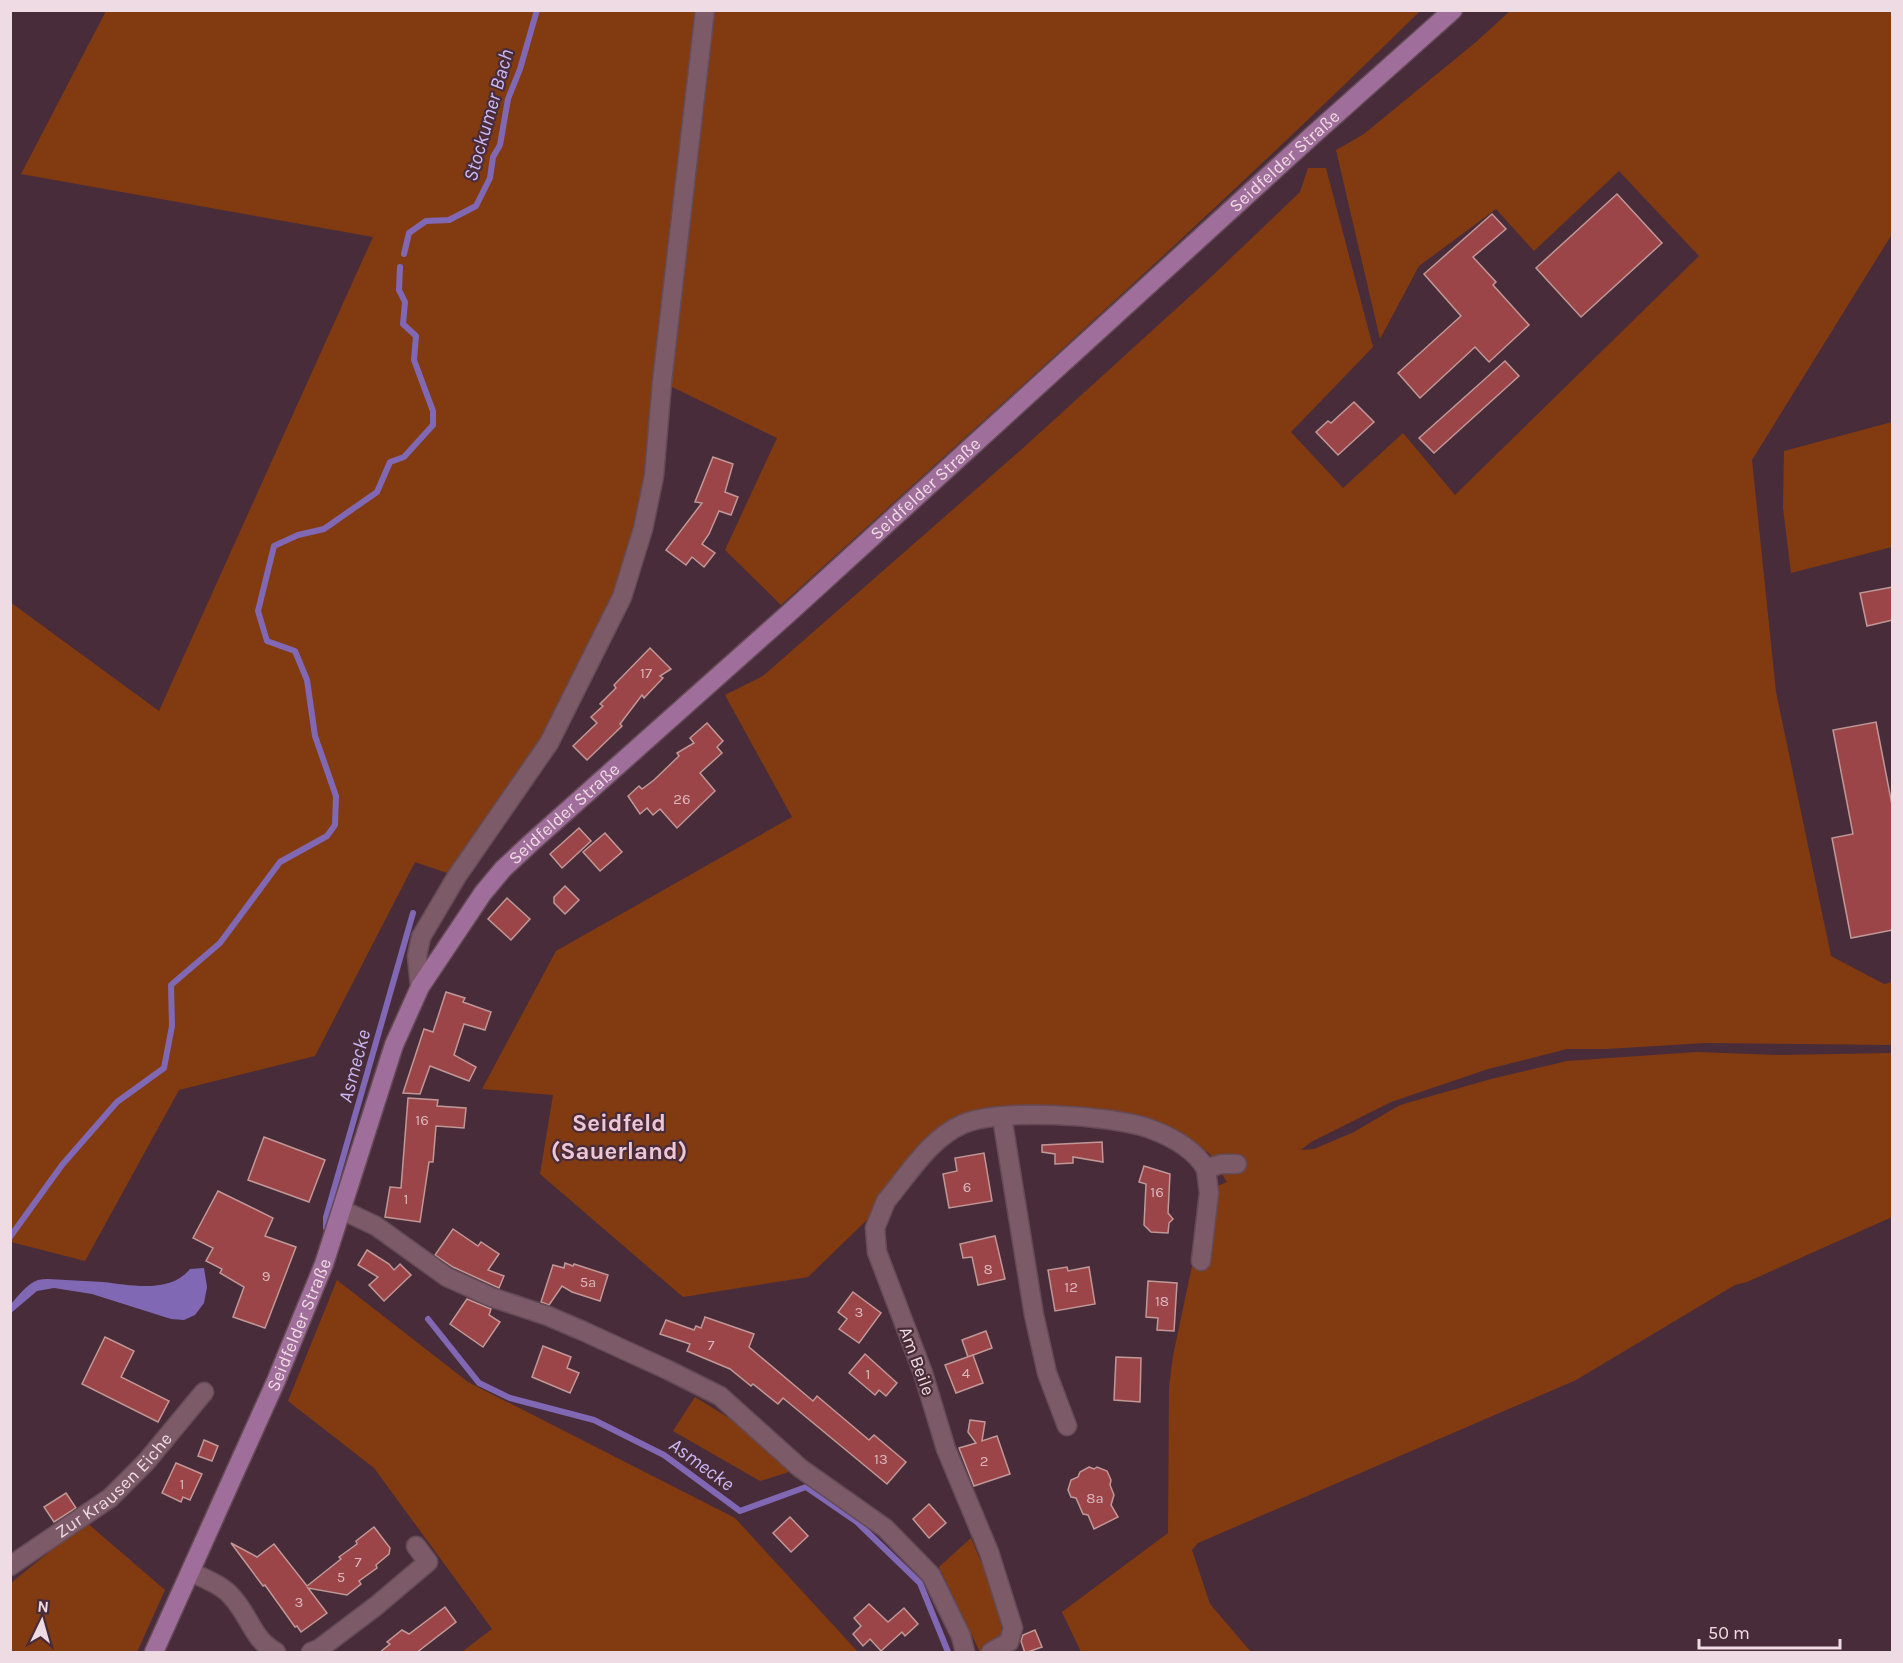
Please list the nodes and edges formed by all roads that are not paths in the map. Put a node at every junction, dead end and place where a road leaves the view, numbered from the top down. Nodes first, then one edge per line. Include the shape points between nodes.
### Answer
1 (705, 10) edge
2 (1453, 10) edge
3 (420, 987) junction
4 (1002, 1117) junction
5 (1237, 1164) dead end
6 (1206, 1169) junction
7 (342, 1210) junction
8 (1201, 1261) dead end
9 (204, 1392) dead end
10 (1066, 1426) dead end
11 (416, 1546) dead end
12 (10, 1566) edge
13 (191, 1572) junction
14 (154, 1653) edge
15 (276, 1653) edge
16 (311, 1653) edge
17 (965, 1653) edge
18 (991, 1653) edge

1 - 3 street, Seidfelder Straße via 654,476 643,529 622,597 549,743 457,876 421,937 417,956
2 - 3 main road, Seidfelder Straße via 503,869
3 - 7 main road, Seidfelder Straße via 394,1045
4 - 6 street, Am Beile via 1059,1117 1130,1124 1189,1149 1200,1157
4 - 10 street via 1034,1315 1047,1373
4 - 18 street, Am Beile via 970,1122 946,1133 886,1201 875,1228 877,1252 923,1373 946,1449 989,1552 1013,1628 1009,1641
5 - 6 street
6 - 8 street via 1209,1193
7 - 13 main road, Seidfelder Straße via 276,1381
7 - 17 street via 376,1226 447,1277 548,1316 720,1396 800,1468 885,1527 932,1575
9 - 12 street, Zur Krausen Eiche via 146,1462 110,1498
11 - 16 street via 428,1562
13 - 14 main road, Seidfelder Straße
13 - 15 street via 227,1592 264,1646

